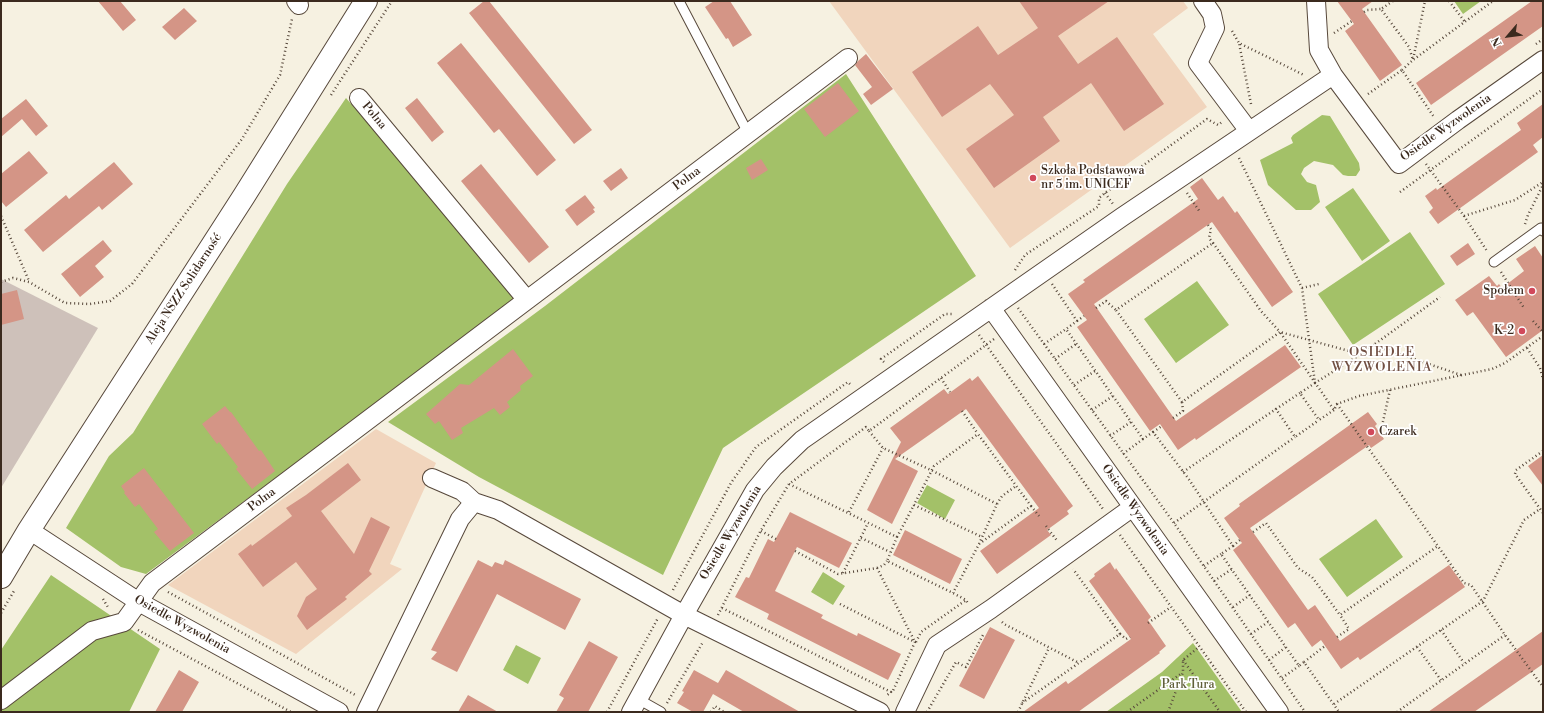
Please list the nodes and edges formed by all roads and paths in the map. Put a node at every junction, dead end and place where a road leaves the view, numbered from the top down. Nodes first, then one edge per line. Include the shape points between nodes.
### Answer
1 (366, 1) edge
2 (679, 1) edge
3 (1203, 1) edge
4 (1316, 1) edge
5 (1393, 1) edge
6 (1425, 1) edge
7 (1449, 1) edge
8 (1493, 1) edge
9 (298, 3) edge
10 (1381, 9) junction
11 (1364, 12) dead end
12 (1352, 21) dead end
13 (1464, 22) junction
14 (1334, 34) dead end
15 (848, 58) dead end
16 (1413, 60) junction
17 (1543, 60) edge
18 (1402, 70) junction
19 (1333, 75) junction
20 (1308, 77) dead end
21 (1543, 89) edge
22 (359, 98) dead end
23 (1371, 99) dead end
24 (1235, 113) junction
25 (1428, 121) dead end
26 (1250, 131) junction
27 (748, 133) junction
28 (1417, 150) junction
29 (1237, 152) dead end
30 (1430, 170) junction
31 (1543, 182) edge
32 (1543, 185) edge
33 (1184, 187) dead end
34 (1400, 192) dead end
35 (1200, 212) dead end
36 (1, 216) edge
37 (1464, 216) junction
38 (1208, 225) dead end
39 (1543, 231) edge
40 (1213, 243) junction
41 (1520, 244) junction
42 (1494, 262) junction
43 (1014, 271) dead end
44 (1048, 280) dead end
45 (1, 282) edge
46 (29, 282) junction
47 (1319, 284) dead end
48 (1302, 288) junction
49 (1440, 297) dead end
50 (527, 300) junction
51 (1015, 303) dead end
52 (991, 308) junction
53 (1096, 308) dead end
54 (1524, 308) dead end
55 (1116, 310) junction
56 (1084, 316) dead end
57 (1025, 317) junction
58 (1077, 321) junction
59 (1533, 321) dead end
60 (970, 322) junction
61 (1066, 329) junction
62 (1006, 330) junction
63 (1280, 332) junction
64 (1543, 332) edge
65 (1543, 336) edge
66 (1310, 339) junction
67 (1044, 344) junction
68 (1076, 344) junction
69 (986, 345) junction
70 (1373, 345) junction
71 (1526, 348) junction
72 (1361, 354) junction
73 (1055, 359) junction
74 (1095, 371) junction
75 (1462, 375) junction
76 (941, 378) junction
77 (1543, 379) edge
78 (1315, 383) junction
79 (1074, 385) junction
80 (1390, 390) junction
81 (950, 392) dead end
82 (1300, 393) junction
83 (1113, 396) junction
84 (1182, 402) junction
85 (1337, 404) junction
86 (1276, 409) junction
87 (1092, 410) junction
88 (1334, 410) junction
89 (962, 411) dead end
90 (1174, 418) dead end
91 (1319, 420) junction
92 (1131, 422) junction
93 (1162, 426) dead end
94 (1382, 426) dead end
95 (869, 431) junction
96 (1153, 432) junction
97 (978, 434) junction
98 (1110, 436) junction
99 (1295, 437) junction
100 (1143, 439) junction
101 (883, 448) junction
102 (1543, 451) edge
103 (1123, 454) junction
104 (931, 470) junction
105 (1183, 472) junction
106 (432, 478) dead end
107 (789, 484) junction
108 (1016, 486) junction
109 (474, 502) junction
110 (1204, 502) junction
111 (997, 504) junction
112 (914, 505) junction
113 (1031, 506) junction
114 (1133, 507) junction
115 (1104, 509) dead end
116 (1540, 509) junction
117 (849, 512) junction
118 (1543, 513) edge
119 (1039, 516) dead end
120 (868, 523) junction
121 (1174, 523) junction
122 (1046, 526) dead end
123 (1116, 529) dead end
124 (29, 530) junction
125 (761, 531) junction
126 (1252, 532) dead end
127 (897, 537) junction
128 (982, 537) junction
129 (861, 538) junction
130 (776, 539) dead end
131 (1240, 540) dead end
132 (1059, 543) dead end
133 (979, 544) junction
134 (1233, 546) junction
135 (1438, 546) junction
136 (795, 551) dead end
137 (890, 552) junction
138 (1221, 554) junction
139 (887, 561) junction
140 (1069, 563) dead end
141 (1204, 566) junction
142 (877, 568) junction
143 (1232, 569) junction
144 (843, 573) junction
145 (1, 577) edge
146 (1214, 581) junction
147 (152, 583) junction
148 (953, 593) junction
149 (97, 595) dead end
150 (1250, 595) junction
151 (966, 600) junction
152 (1483, 601) junction
153 (139, 602) junction
154 (840, 604) dead end
155 (970, 606) dead end
156 (1171, 607) junction
157 (1232, 607) junction
158 (722, 608) junction
159 (991, 609) junction
160 (684, 615) junction
161 (1340, 616) junction
162 (124, 622) junction
163 (1268, 622) junction
164 (1148, 623) dead end
165 (712, 628) junction
166 (1441, 630) junction
167 (985, 632) dead end
168 (1120, 634) junction
169 (1251, 634) junction
170 (1505, 636) junction
171 (1130, 637) dead end
172 (1338, 637) dead end
173 (915, 642) junction
174 (1325, 646) dead end
175 (1200, 647) junction
176 (1286, 647) junction
177 (1416, 647) junction
178 (1049, 648) junction
179 (1183, 660) junction
180 (1269, 660) junction
181 (1304, 662) junction
182 (1079, 663) junction
183 (1464, 663) junction
184 (1299, 666) junction
185 (1183, 672) junction
186 (1282, 678) junction
187 (1441, 680) junction
188 (1543, 687) edge
189 (891, 692) junction
190 (1, 700) edge
191 (1022, 704) junction
192 (1334, 704) junction
193 (634, 705) edge
194 (907, 707) edge
195 (368, 708) edge
196 (663, 709) edge
197 (878, 711) edge
198 (291, 712) edge
199 (339, 712) edge
200 (711, 712) edge
201 (724, 712) edge
202 (928, 712) edge
203 (1018, 712) edge
204 (1127, 712) edge
205 (1168, 712) edge
206 (1220, 712) edge
207 (1246, 712) edge
208 (1279, 712) edge
209 (1306, 712) edge
210 (1339, 712) edge
211 (1396, 712) edge

1 - 124 street, Aleja NSZZ Solidarność
2 - 27 lane
3 - 24 street via 1212,14 1215,28 1198,63
4 - 19 street, Osiedle Wyzwolenia via 1319,50
5 - 10 path
6 - 16 path
7 - 13 path
8 - 13 path
9 - 46 path via 293,14 280,75 250,126 132,284 110,301 90,304 65,303
10 - 11 path
10 - 16 path via 1409,47
12 - 14 path
13 - 16 path
15 - 27 street, Polna
16 - 18 path
17 - 28 street, Osiedle Wyzwolenia
18 - 23 path via 1367,94
18 - 25 path via 1434,117
19 - 26 street, Osiedle Wyzwolenia
19 - 28 street, Osiedle Wyzwolenia via 1399,164
20 - 24 path via 1239,43 1252,111 1241,110
21 - 30 path
22 - 50 street, Polna
24 - 26 street
24 - 43 path via 1218,125 1207,119 1105,193 1099,198 1099,206 1025,255
26 - 52 street, Osiedle Wyzwolenia
27 - 50 street, Polna
28 - 30 path
29 - 48 path
30 - 34 path
30 - 37 path
31 - 37 path via 1515,200
32 - 41 path via 1528,215
33 - 35 path
36 - 46 path
37 - 42 path
38 - 40 path via 1211,229 1209,238
39 - 41 lane via 1541,228
40 - 55 path
40 - 63 path via 1261,311
41 - 42 lane
42 - 54 path
44 - 58 path
45 - 46 path via 13,278
47 - 48 path
48 - 66 path
49 - 70 path
50 - 147 street, Polna
51 - 57 path
52 - 60 street, Osiedle Wyzwolenia
52 - 62 street, Osiedle Wyzwolenia
53 - 55 path via 1106,301
55 - 84 path
56 - 58 path
57 - 62 path
57 - 67 path
58 - 61 path
59 - 64 path
60 - 69 path
60 - 160 street, Osiedle Wyzwolenia via 802,440 774,467 755,490
61 - 67 path
61 - 68 path
62 - 69 path
62 - 114 street, Osiedle Wyzwolenia
63 - 66 path
63 - 78 path
63 - 84 path
65 - 71 path
66 - 72 path
66 - 78 path
67 - 73 path
68 - 73 path
68 - 74 path
69 - 76 path
69 - 115 path
70 - 72 path
70 - 75 path
71 - 75 path via 1492,369
71 - 77 path via 1540,368
72 - 78 path
73 - 79 path
74 - 79 path
74 - 83 path
75 - 80 path
76 - 81 path
76 - 95 path
78 - 82 path
78 - 88 path
79 - 87 path
80 - 85 path via 1358,396
80 - 94 path
82 - 86 path
82 - 91 path
83 - 87 path
83 - 92 path
84 - 90 path via 1183,411
85 - 88 path
85 - 135 path
86 - 99 path
86 - 105 path
87 - 98 path
88 - 91 path
89 - 97 path
91 - 99 path
92 - 98 path
92 - 100 path
93 - 96 path
95 - 101 path
95 - 107 path via 866,427
96 - 100 path
96 - 105 path
97 - 104 path
97 - 108 path
98 - 103 path
99 - 110 path
100 - 103 path
101 - 104 path
101 - 117 path
102 - 116 path via 1516,470 1515,474
103 - 121 path
104 - 111 path
104 - 112 path
105 - 110 path
106 - 109 street via 462,491
107 - 117 path
107 - 125 path
108 - 111 path via 1002,496
108 - 113 path
109 - 160 street via 498,510
109 - 195 street via 460,519
110 - 121 path
110 - 134 path
111 - 128 path
112 - 127 path
112 - 128 path
113 - 119 path
113 - 133 path
114 - 159 street
114 - 208 street, Osiedle Wyzwolenia
116 - 118 path
116 - 152 path via 1524,520
117 - 120 path
120 - 127 path
120 - 129 path
121 - 141 path
122 - 132 path
123 - 156 path
124 - 145 street, Aleja NSZZ Solidarność
124 - 153 street, Osiedle Wyzwolenia
125 - 130 path
125 - 158 path
126 - 161 path via 1266,523 1298,568 1312,577
127 - 137 path
128 - 133 path
129 - 137 path
129 - 144 path
131 - 134 path
133 - 148 path
134 - 138 path
135 - 152 path via 1464,583 1471,585
135 - 161 path
136 - 144 path via 838,574
137 - 139 path
138 - 141 path
138 - 143 path
139 - 142 path
139 - 148 path
140 - 168 path
141 - 146 path
142 - 144 path
142 - 173 path
143 - 146 path
143 - 150 path
146 - 157 path
147 - 153 street, Polna
147 - 195 path
148 - 151 path
149 - 162 path via 103,599 112,614
150 - 157 path
150 - 163 path
151 - 155 path
151 - 173 path via 921,632
152 - 166 path
152 - 170 path
153 - 162 street, Polna
153 - 199 street, Osiedle Wyzwolenia
154 - 173 path
156 - 164 path
156 - 175 path
157 - 169 path
158 - 165 path
158 - 189 path
159 - 178 path via 1004,624
159 - 194 street via 937,645
160 - 165 street
160 - 193 street, Osiedle Wyzwolenia
161 - 172 path via 1349,629
162 - 190 street via 92,631
162 - 198 path
163 - 169 path
163 - 176 path
165 - 196 path
165 - 197 street
166 - 177 path
166 - 183 path
167 - 202 path via 966,667 956,662
168 - 171 path via 1126,639
168 - 182 path
169 - 180 path
170 - 183 path
170 - 188 path
173 - 189 path
174 - 181 path
175 - 179 path
175 - 207 path
176 - 180 path
176 - 184 path
177 - 187 path
177 - 192 path
178 - 182 path
178 - 191 path
179 - 185 path
179 - 206 path
180 - 186 path
181 - 184 path
181 - 192 path
182 - 191 path
183 - 187 path
184 - 186 path
185 - 204 path
185 - 205 path
186 - 209 path
187 - 211 path
189 - 194 path
189 - 197 path via 878,703
191 - 203 path
192 - 210 path
193 - 196 lane
194 - 202 path
200 - 201 path via 715,706

